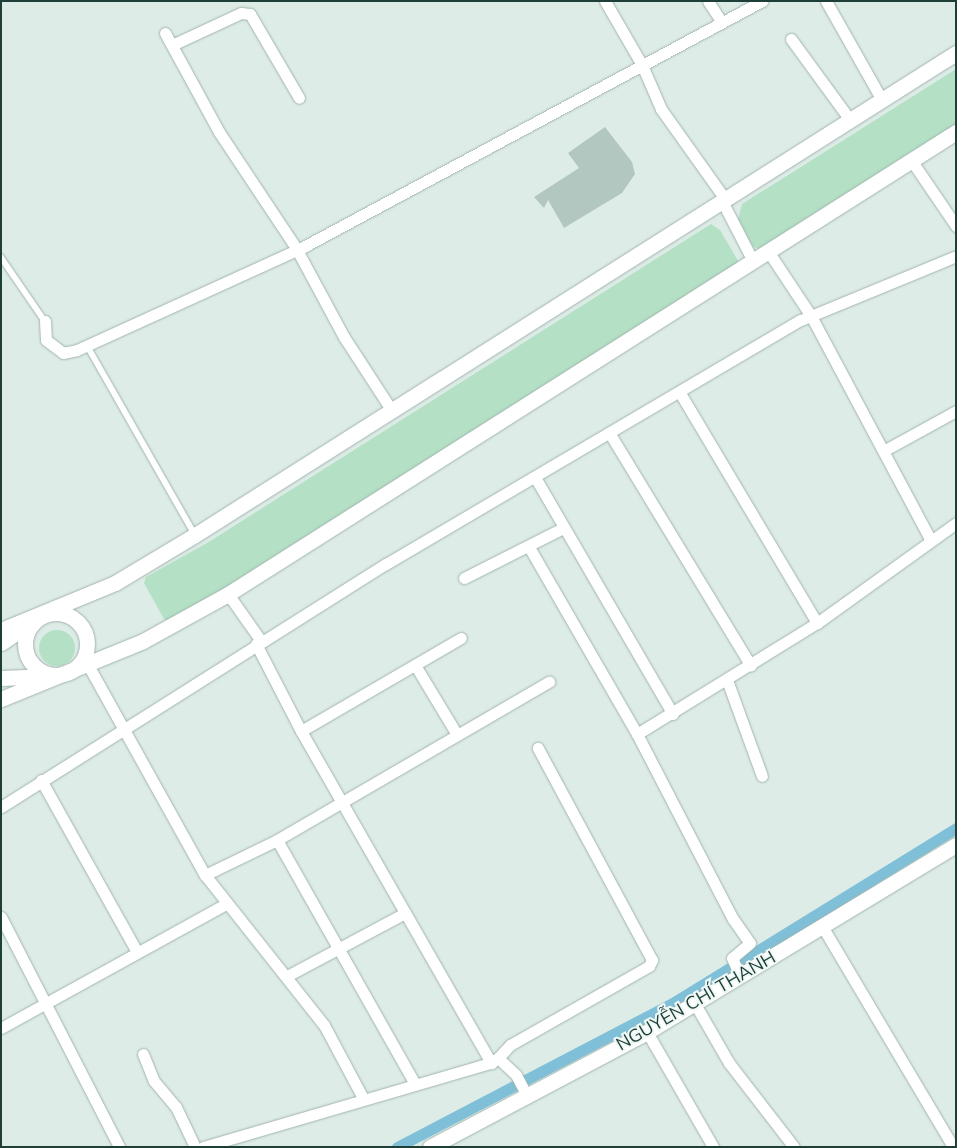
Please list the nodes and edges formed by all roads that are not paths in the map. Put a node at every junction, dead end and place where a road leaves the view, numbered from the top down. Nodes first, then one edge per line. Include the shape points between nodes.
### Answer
1 (605, 1) edge
2 (708, 1) edge
3 (762, 1) edge
4 (826, 1) edge
5 (722, 21) junction
6 (165, 33) dead end
7 (791, 40) dead end
8 (172, 45) junction
9 (956, 52) edge
10 (642, 64) junction
11 (299, 98) dead end
12 (882, 100) junction
13 (850, 120) junction
14 (956, 132) edge
15 (911, 160) junction
16 (723, 200) junction
17 (956, 226) edge
18 (297, 250) junction
19 (768, 251) junction
20 (956, 256) edge
21 (1, 257) edge
22 (753, 261) junction
23 (811, 316) junction
24 (45, 321) joint
25 (87, 345) junction
26 (680, 393) junction
27 (392, 411) junction
28 (956, 411) edge
29 (610, 434) junction
30 (885, 450) junction
31 (536, 479) junction
32 (956, 523) edge
33 (563, 528) junction
34 (195, 535) junction
35 (930, 539) junction
36 (529, 548) junction
37 (464, 578) dead end
38 (228, 594) junction
39 (38, 619) junction
40 (817, 622) junction
41 (1, 630) edge
42 (461, 638) dead end
43 (1, 642) edge
44 (258, 642) junction
45 (88, 665) junction
46 (415, 665) junction
47 (751, 666) junction
48 (61, 675) junction
49 (1, 678) edge
50 (727, 680) junction
51 (549, 682) dead end
52 (1, 699) edge
53 (673, 714) junction
54 (122, 729) junction
55 (301, 731) junction
56 (456, 733) junction
57 (637, 734) junction
58 (538, 748) dead end
59 (762, 776) dead end
60 (41, 780) junction
61 (342, 802) junction
62 (1, 807) edge
63 (277, 840) junction
64 (956, 845) edge
65 (205, 875) junction
66 (227, 903) junction
67 (405, 912) junction
68 (1, 917) edge
69 (822, 926) junction
70 (338, 949) junction
71 (136, 950) junction
72 (737, 969) junction
73 (288, 976) junction
74 (46, 1001) junction
75 (695, 1004) junction
76 (1, 1028) edge
77 (648, 1032) junction
78 (143, 1054) dead end
79 (495, 1060) junction
80 (415, 1084) junction
81 (527, 1096) junction
82 (363, 1098) junction
83 (119, 1147) edge
84 (195, 1147) edge
85 (203, 1147) edge
86 (430, 1147) edge
87 (713, 1147) edge
88 (794, 1147) edge
89 (953, 1147) edge

1 - 10 street
2 - 5 street
3 - 5 street
4 - 12 street
5 - 10 street
6 - 8 street
7 - 13 street
8 - 11 street via 241,13 250,14
8 - 18 street via 219,132
9 - 12 street
10 - 16 street via 661,109
10 - 18 street
12 - 13 street
13 - 16 street
14 - 15 street
15 - 17 street
15 - 19 street
16 - 22 street
16 - 27 street
18 - 25 street
18 - 27 street via 344,337
19 - 22 street
19 - 23 street
20 - 23 street
21 - 24 lane
22 - 38 street
23 - 26 street
23 - 30 street
24 - 25 street via 46,340 63,353
25 - 34 lane
26 - 29 street
26 - 40 street
27 - 34 street
28 - 30 street
29 - 31 street
29 - 47 street
30 - 35 street
31 - 33 street
31 - 44 street
32 - 35 street
33 - 36 street
33 - 53 street
34 - 39 street via 115,583
35 - 40 street
36 - 37 street
36 - 57 street
38 - 44 street
38 - 45 street via 143,641
39 - 41 street
39 - 43 street
39 - 48 street via 25,641 29,661 36,669
39 - 48 street via 57,613 72,617 86,632 87,652 82,662
40 - 47 street
42 - 46 street
44 - 54 street
44 - 55 street
45 - 48 street
45 - 54 street
46 - 55 street
46 - 56 street
47 - 50 street
48 - 49 street
48 - 52 street
50 - 53 street
50 - 59 street
51 - 56 street
53 - 57 street
54 - 60 street
54 - 65 street
55 - 61 street
56 - 61 street
57 - 72 street via 733,919 750,943 732,958
58 - 79 street via 652,960 649,966 510,1046
60 - 62 street
60 - 71 street
61 - 63 street
61 - 67 street
63 - 65 street
63 - 70 street
64 - 69 street, NGUYỄN CHÍ THANH
65 - 66 street
66 - 71 street
66 - 73 street
67 - 70 street
67 - 79 street
68 - 74 street
69 - 72 street, NGUYỄN CHÍ THANH
69 - 89 street
70 - 73 street
70 - 80 street
71 - 74 street
72 - 75 street, NGUYỄN CHÍ THANH
73 - 82 street via 324,1025
74 - 76 street
74 - 83 street
75 - 77 street, NGUYỄN CHÍ THANH
75 - 88 street via 729,1062
77 - 81 street, NGUYỄN CHÍ THANH
77 - 87 street
78 - 84 street via 154,1081 176,1106
79 - 80 street
79 - 81 street via 516,1075
80 - 82 street
81 - 86 street, NGUYỄN CHÍ THANH
82 - 85 street

